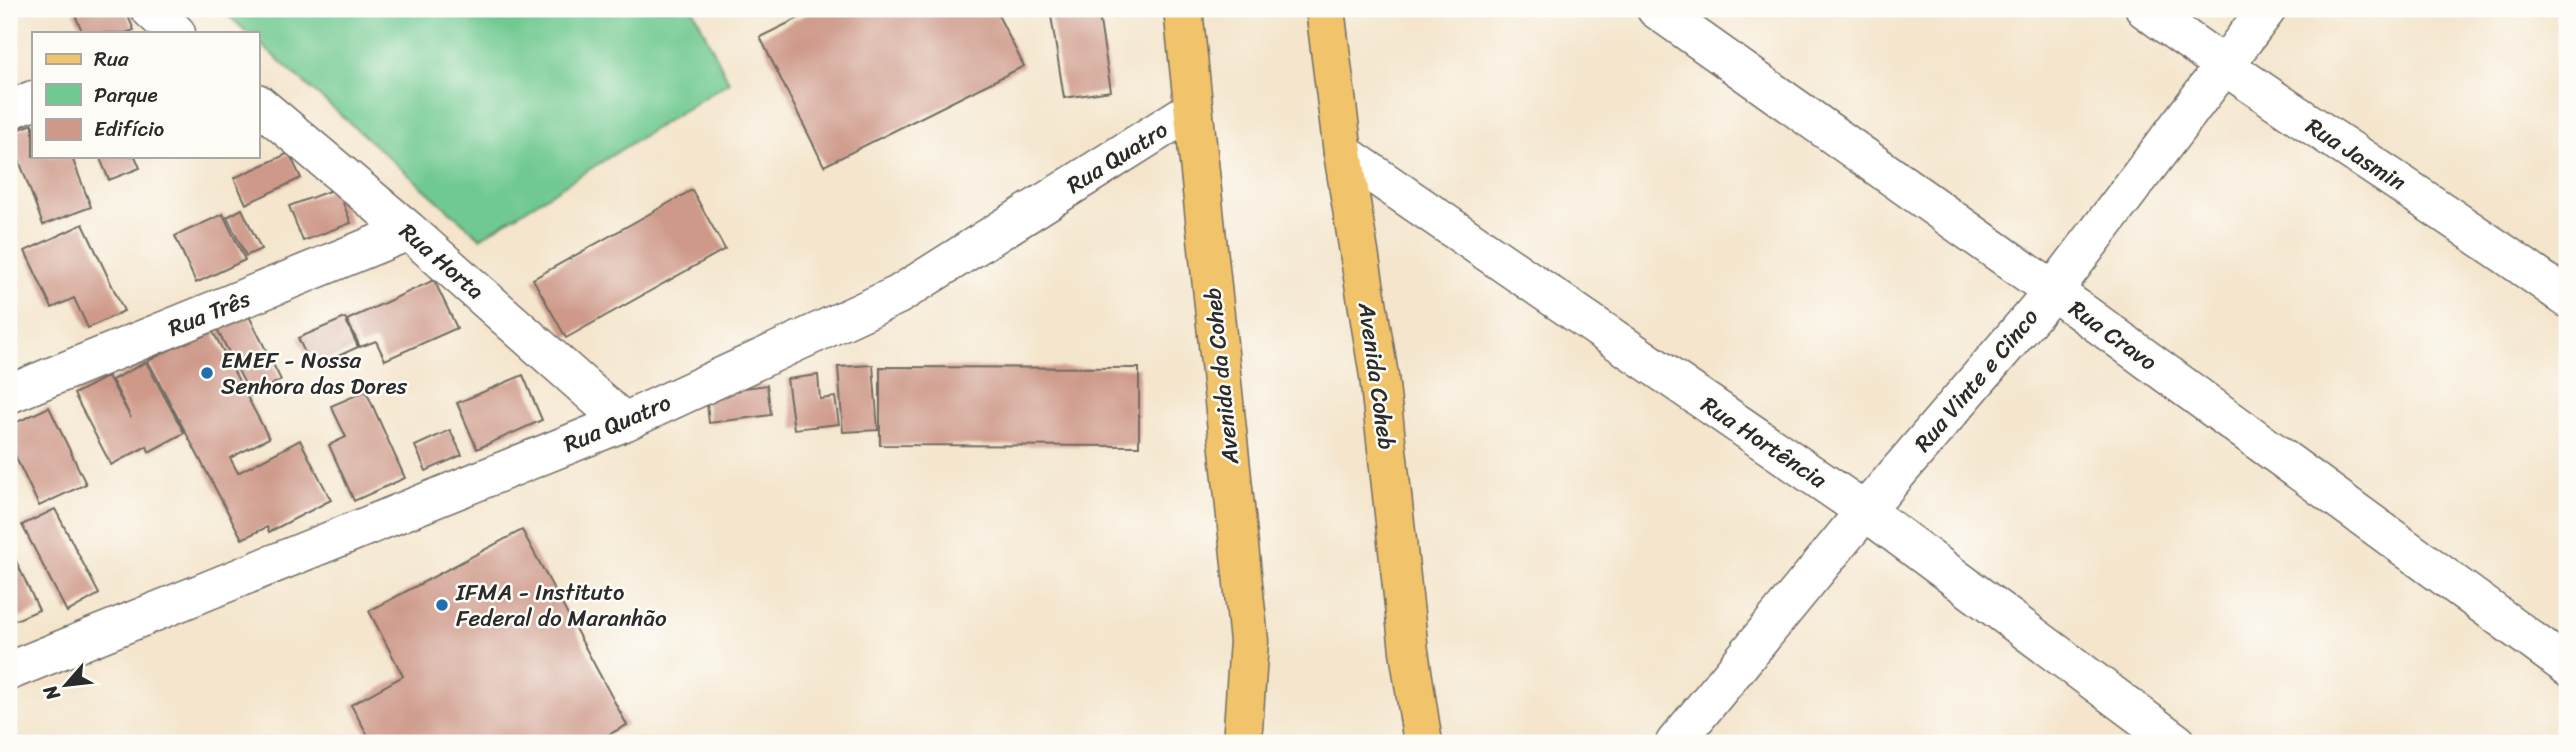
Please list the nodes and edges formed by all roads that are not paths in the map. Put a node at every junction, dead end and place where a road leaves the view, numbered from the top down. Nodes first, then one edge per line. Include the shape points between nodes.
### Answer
1 (150, 9) edge
2 (1183, 9) edge
3 (1325, 9) edge
4 (1656, 9) edge
5 (2146, 9) edge
6 (2267, 9) edge
7 (175, 32) edge
8 (2222, 66) junction
9 (32, 100) edge
10 (259, 105) edge
11 (1193, 109) junction
12 (9, 110) edge
13 (1343, 153) junction
14 (409, 231) junction
15 (2053, 291) junction
16 (2567, 298) edge
17 (9, 394) edge
18 (624, 422) junction
19 (1865, 511) junction
20 (2567, 666) edge
21 (9, 671) edge
22 (1680, 742) edge
23 (1242, 743) edge
24 (1423, 743) edge
25 (2177, 743) edge

1 - 7 street
2 - 11 main road, Avenida da Coheb
3 - 13 main road, Avenida Coheb
4 - 15 street, Rua Cravo
5 - 8 street, Rua Jasmin
6 - 8 street, Rua Vinte e Cinco
8 - 15 street, Rua Vinte e Cinco
8 - 16 street, Rua Jasmin
9 - 12 street
10 - 14 street, Rua Horta
11 - 18 street, Rua Quatro via 898,295
11 - 23 main road, Avenida da Coheb via 1250,640
13 - 19 street, Rua Hortência
13 - 24 main road, Avenida Coheb via 1379,376
14 - 17 street, Rua Três
14 - 18 street, Rua Horta
15 - 19 street, Rua Vinte e Cinco
15 - 20 street, Rua Cravo
18 - 21 street, Rua Quatro
19 - 22 street, Rua Vinte e Cinco
19 - 25 street, Rua Hortência

